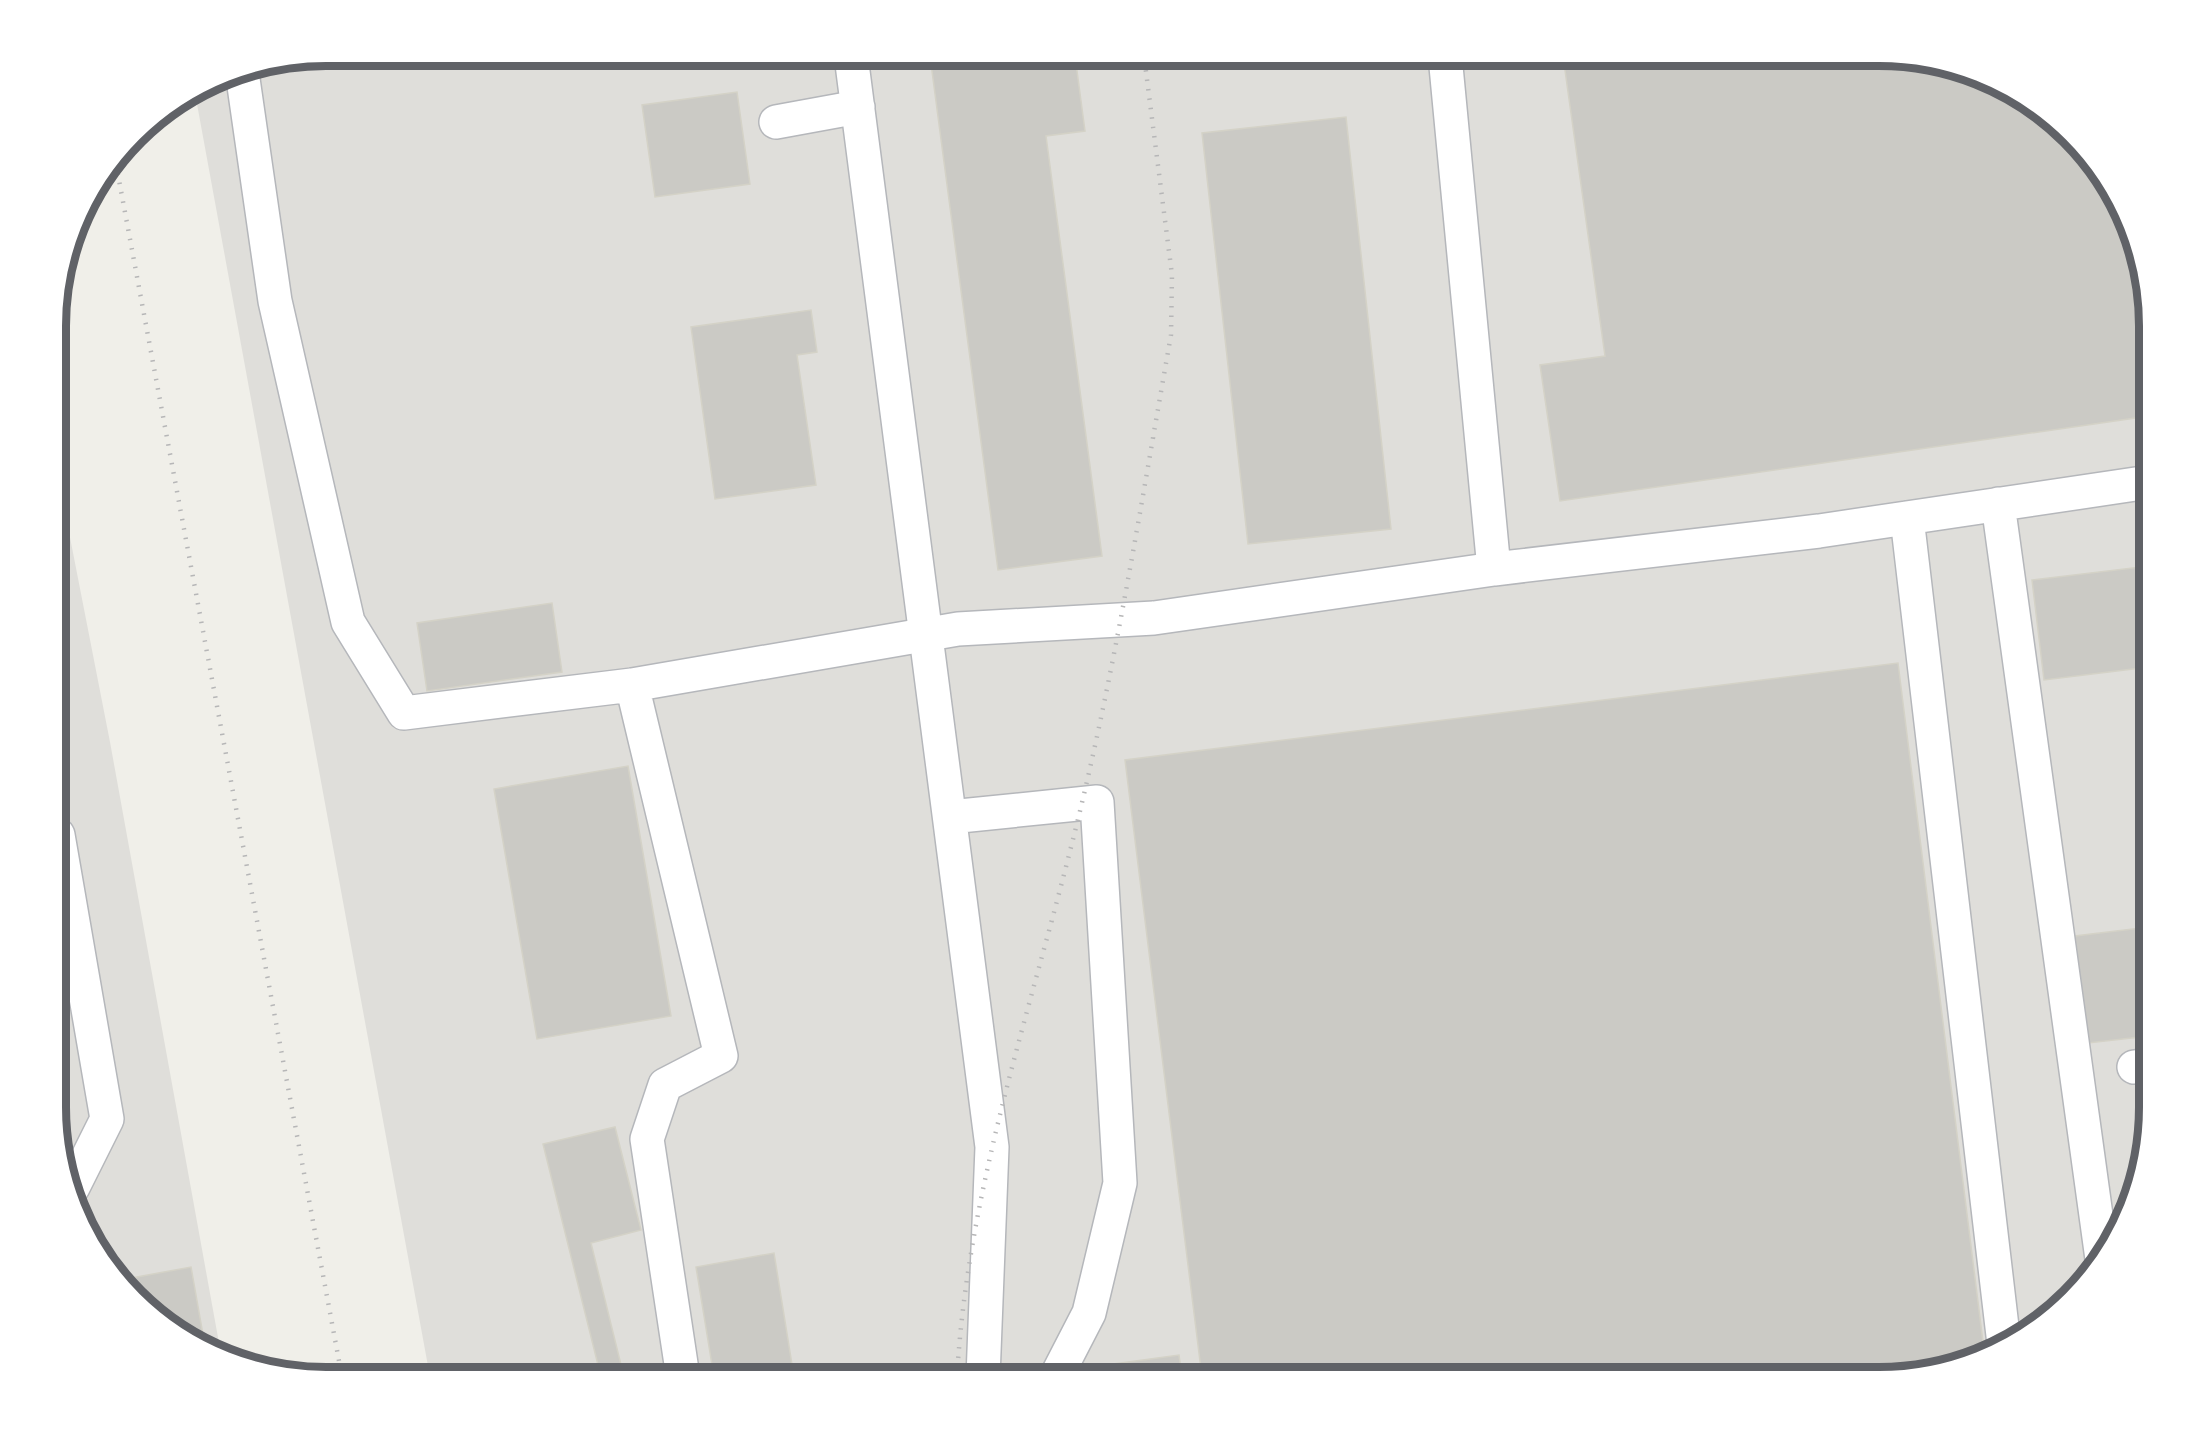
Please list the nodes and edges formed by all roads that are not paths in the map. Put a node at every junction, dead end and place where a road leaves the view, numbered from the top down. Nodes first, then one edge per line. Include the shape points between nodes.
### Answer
1 (852, 66) edge
2 (1446, 66) edge
3 (243, 80) edge
4 (858, 107) junction
5 (776, 122) dead end
6 (2139, 483) edge
7 (1998, 504) junction
8 (1907, 518) junction
9 (1494, 569) junction
10 (927, 635) junction
11 (632, 685) junction
12 (950, 817) junction
13 (66, 881) edge
14 (77, 1180) edge
15 (2100, 1243) edge
16 (2003, 1335) edge
17 (681, 1367) edge
18 (983, 1367) edge
19 (1061, 1367) edge

1 - 4 lane
2 - 9 lane
3 - 11 lane via 274,301 348,622 404,713
4 - 5 lane
4 - 10 lane
6 - 7 lane
7 - 8 lane
7 - 15 lane
8 - 9 lane
8 - 16 lane
9 - 10 lane via 1154,618
10 - 11 lane
10 - 12 lane
11 - 17 lane via 721,1056 665,1085 647,1139
12 - 18 lane via 992,1147
12 - 19 lane via 1097,802 1120,1183 1089,1313
13 - 14 lane via 107,1119

